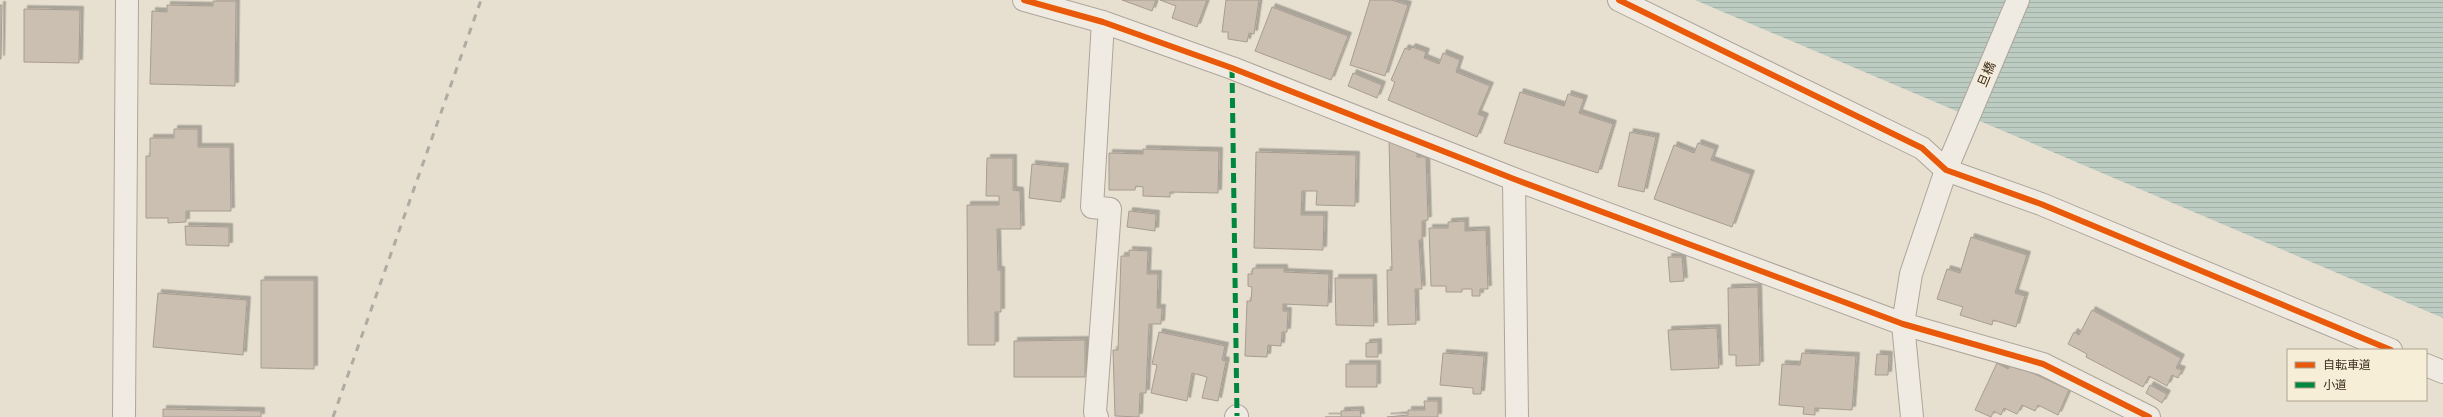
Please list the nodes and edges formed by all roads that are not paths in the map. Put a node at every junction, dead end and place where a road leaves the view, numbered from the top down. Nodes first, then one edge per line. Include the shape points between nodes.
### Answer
1 (128, 0) edge
2 (1024, 0) edge
3 (1619, 0) edge
4 (2018, 0) edge
5 (1103, 22) junction
6 (1946, 170) junction
7 (1514, 179) junction
8 (1903, 324) junction
9 (2389, 349) edge
10 (2427, 365) edge
11 (2443, 372) edge
12 (124, 417) edge
13 (1097, 417) edge
14 (1517, 417) edge
15 (1912, 417) edge
16 (2149, 417) edge

1 - 12 street
2 - 5 street
3 - 6 street via 1922,148
4 - 6 street, 旦橋
5 - 7 street via 1232,68
5 - 13 street via 1092,207 1110,209 1095,412
6 - 8 street, 旦橋 via 1911,274
6 - 9 street via 2041,204
7 - 8 street
7 - 14 street
8 - 15 street, 旦橋
8 - 16 street via 2043,364
10 - 11 street

